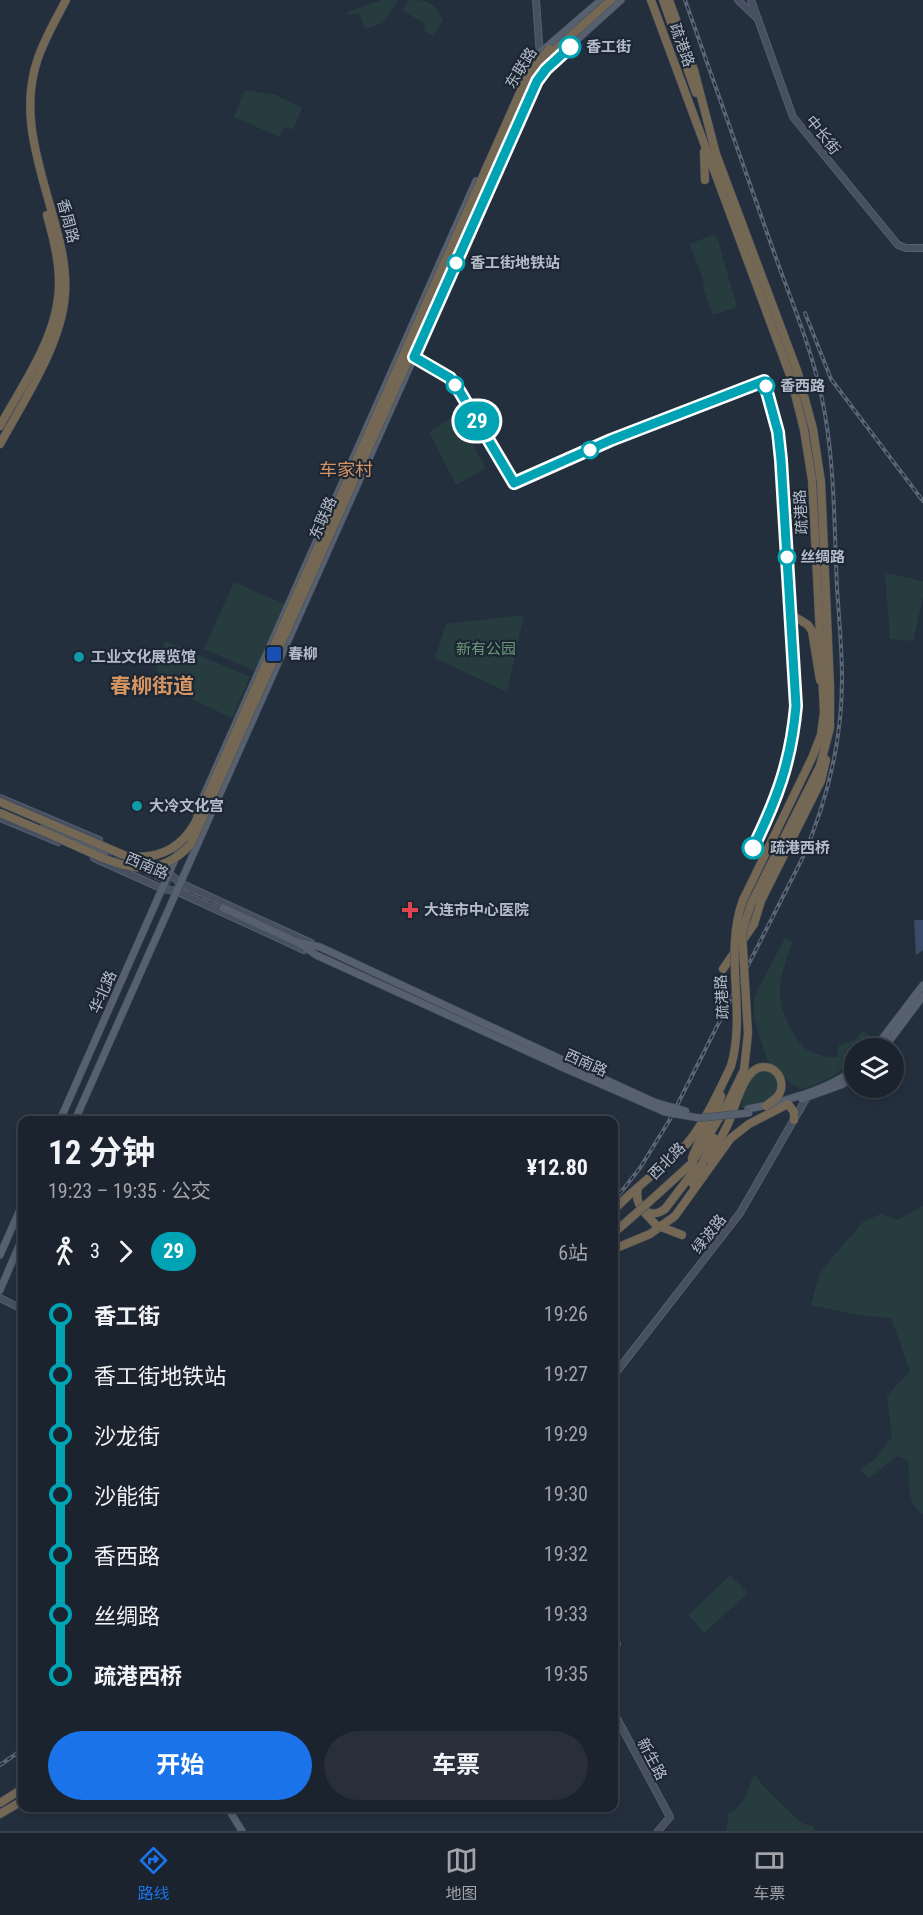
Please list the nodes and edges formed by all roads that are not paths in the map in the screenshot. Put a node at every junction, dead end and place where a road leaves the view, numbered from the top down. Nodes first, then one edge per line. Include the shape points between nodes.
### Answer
1 (64, 0) edge
2 (535, 0) edge
3 (602, 0) edge
4 (611, 0) edge
5 (619, 0) edge
6 (663, 0) edge
7 (669, 0) edge
8 (738, 0) edge
9 (751, 0) edge
10 (652, 2) edge
11 (598, 12) junction
12 (758, 19) junction
13 (540, 53) junction
14 (531, 62) junction
15 (539, 78) junction
16 (704, 145) junction
17 (716, 154) junction
18 (705, 180) dead end
19 (923, 248) edge
20 (0, 426) edge
21 (0, 444) edge
22 (792, 615) dead end
23 (824, 688) junction
24 (830, 728) junction
25 (0, 807) edge
26 (58, 822) junction
27 (41, 825) junction
28 (24, 828) junction
29 (51, 839) junction
30 (105, 853) tunnel mouth
31 (169, 873) junction
32 (180, 882) junction
33 (163, 890) junction
34 (176, 891) junction
35 (223, 908) tunnel mouth
36 (299, 943) junction
37 (320, 947) junction
38 (316, 955) junction
39 (723, 969) dead end
40 (923, 985) edge
41 (923, 996) edge
42 (883, 1038) edge
43 (892, 1038) edge
44 (566, 1065) junction
45 (731, 1066) junction
46 (744, 1070) junction
47 (844, 1075) edge
48 (844, 1083) edge
49 (807, 1097) junction
50 (716, 1098) junction
51 (788, 1104) junction
52 (766, 1106) junction
53 (749, 1111) junction
54 (62, 1116) edge
55 (77, 1116) edge
56 (794, 1120) junction
57 (692, 1158) junction
58 (704, 1159) junction
59 (693, 1185) junction
60 (638, 1186) junction
61 (648, 1200) junction
62 (685, 1202) junction
63 (618, 1206) edge
64 (644, 1212) junction
65 (18, 1214) edge
66 (675, 1216) junction
67 (623, 1223) junction
68 (618, 1226) edge
69 (661, 1227) junction
70 (618, 1229) edge
71 (618, 1247) edge
72 (18, 1248) edge
73 (0, 1255) edge
74 (0, 1290) edge
75 (0, 1301) edge
76 (18, 1309) edge
77 (618, 1370) edge
78 (618, 1721) edge
79 (618, 1728) edge
80 (18, 1792) edge
81 (0, 1803) edge
82 (18, 1803) edge
83 (230, 1812) edge
84 (0, 1814) edge
85 (668, 1819) junction
86 (242, 1831) edge
87 (658, 1831) edge

1 - 20 highway, 香周路 via 34,58 25,112 30,152 57,255 57,308 46,342
1 - 21 highway, 香周路 via 38,59 30,112 34,150 63,255 64,309 53,345
2 - 13 street
2 - 14 street via 536,46
3 - 13 main road
3 - 25 highway, 东联路, bridge via 545,53 521,90 200,812 185,838 158,855 126,856
4 - 11 highway, 东联路, bridge
5 - 11 highway, bridge
5 - 15 main road, 华北路
6 - 17 highway
7 - 17 highway via 694,70
8 - 12 street
9 - 12 street, 中长街
10 - 16 highway, 疏港路
11 - 25 highway, 东联路, bridge via 548,56 529,91 191,844 166,864 135,868 113,863
12 - 19 street, 中长街 via 793,117 898,245
13 - 14 main road
13 - 15 street
14 - 31 main road, 华北路
15 - 32 main road, 华北路
16 - 18 highway
16 - 23 highway, 疏港路 via 791,378 804,430 812,480
17 - 24 highway via 798,374 813,429 821,482
22 - 23 highway via 812,631 818,676
23 - 45 highway, 疏港路, bridge via 821,735 737,915 734,936 738,1028
24 - 39 highway via 821,781 760,901 754,924
24 - 46 highway, bridge via 820,766 751,904 742,932 748,1033
25 - 26 street, 西南路
25 - 27 main road
25 - 28 street, 西南路
26 - 27 main road
26 - 31 street, 西南路
27 - 28 main road
27 - 29 main road
27 - 30 main road
28 - 29 street, 西南路
29 - 33 street, 西南路
31 - 32 street, 西南路
31 - 33 main road, 华北路
32 - 34 main road, 华北路
32 - 37 street, 西南路
33 - 34 street, 西南路
33 - 54 main road, 华北路
34 - 38 street, 西南路
34 - 55 main road, 华北路
35 - 36 main road, 西南路
36 - 37 main road, 西南路
36 - 38 main road, 西南路
37 - 44 main road, 西南路
38 - 44 main road, 西南路
40 - 42 main road
41 - 43 main road
44 - 53 main road, 西南路, bridge via 665,1112 699,1118
45 - 50 highway
45 - 57 highway, 西北路 via 713,1122
46 - 58 highway
46 - 61 highway, 西北路 via 692,1163
47 - 52 main road, 西南路
48 - 49 main road, 西南路
49 - 51 main road, 西南路
49 - 56 street, 绿波路
50 - 57 highway
50 - 60 highway via 682,1149
51 - 53 main road, 西南路
51 - 56 highway
51 - 62 highway via 731,1137
52 - 53 main road, 西南路
52 - 59 highway via 778,1096 781,1080 771,1068 761,1067 747,1078 728,1125
56 - 77 street, 绿波路 via 740,1213
57 - 61 highway, 西北路
58 - 59 highway
58 - 64 highway via 665,1209 654,1214
59 - 62 highway
60 - 63 highway
60 - 64 highway via 636,1195
61 - 67 highway, 西北路, bridge
62 - 66 highway
64 - 69 highway
65 - 73 main road
66 - 69 highway
66 - 69 highway via 674,1223 682,1235
67 - 68 highway, 西北路
67 - 70 highway, 西北路
69 - 71 highway
72 - 74 main road
75 - 76 street
78 - 85 street, 新生路
79 - 85 street, 新生路
80 - 81 highway
82 - 84 highway
83 - 86 main road
85 - 87 street

